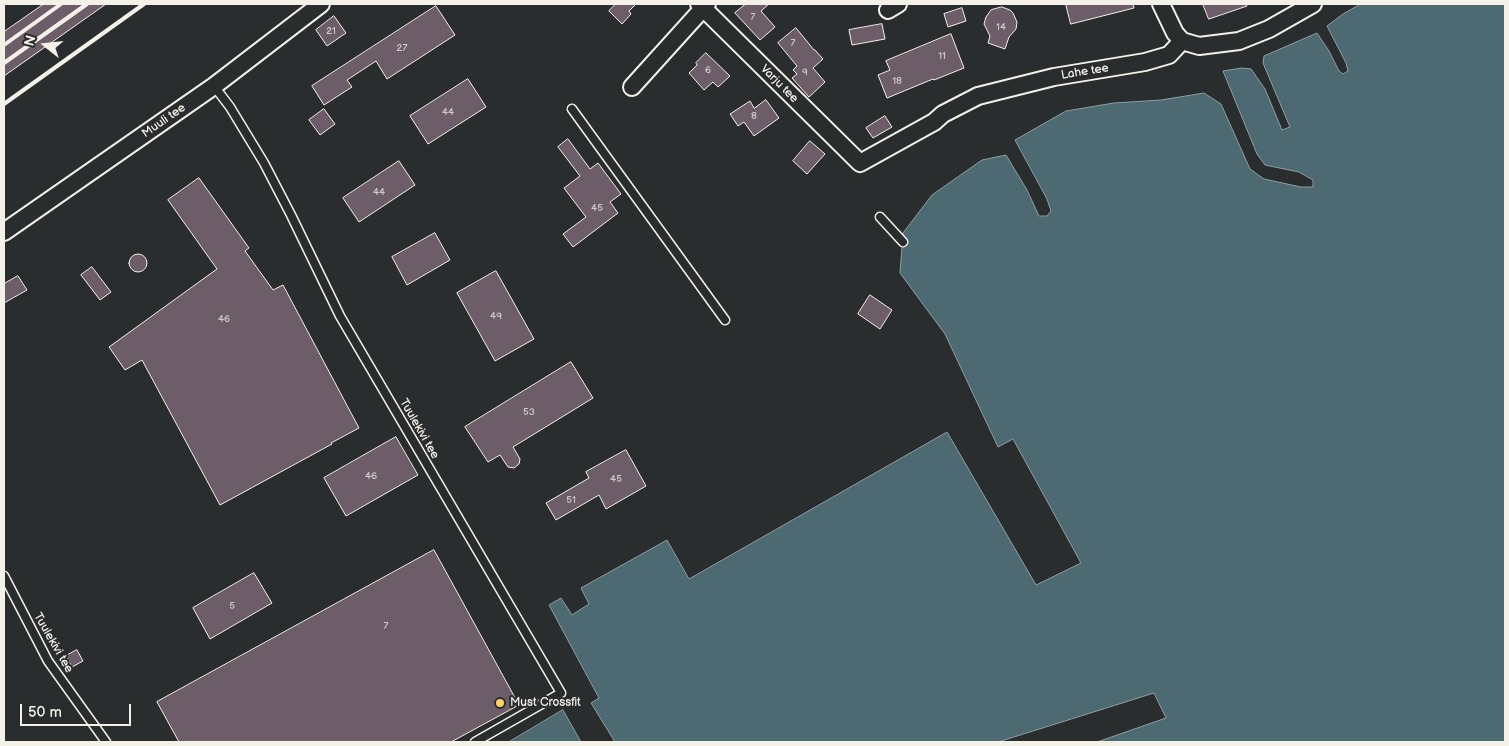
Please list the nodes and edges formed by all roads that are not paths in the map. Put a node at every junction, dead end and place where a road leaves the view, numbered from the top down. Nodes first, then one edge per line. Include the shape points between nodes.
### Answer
1 (321, 4) edge
2 (1161, 4) edge
3 (1313, 4) edge
4 (702, 5) edge
5 (1182, 41) junction
6 (214, 86) junction
7 (632, 87) dead end
8 (572, 109) dead end
9 (860, 163) joint
10 (880, 217) dead end
11 (4, 232) edge
12 (902, 242) dead end
13 (725, 320) dead end
14 (4, 576) edge
15 (106, 742) edge
16 (475, 742) edge

1 - 6 street, Muuli tee
2 - 5 street
3 - 5 street via 1269,29 1238,41 1199,46
4 - 7 street
4 - 9 street, Varju tee
5 - 9 street, Lahe tee via 1170,55 1145,62 1054,77 978,96
6 - 11 street, Muuli tee
6 - 16 lane, Tuulekivi tee via 264,163 340,316 561,693
8 - 13 lane
10 - 12 lane
14 - 15 lane, Tuulekivi tee via 48,661

